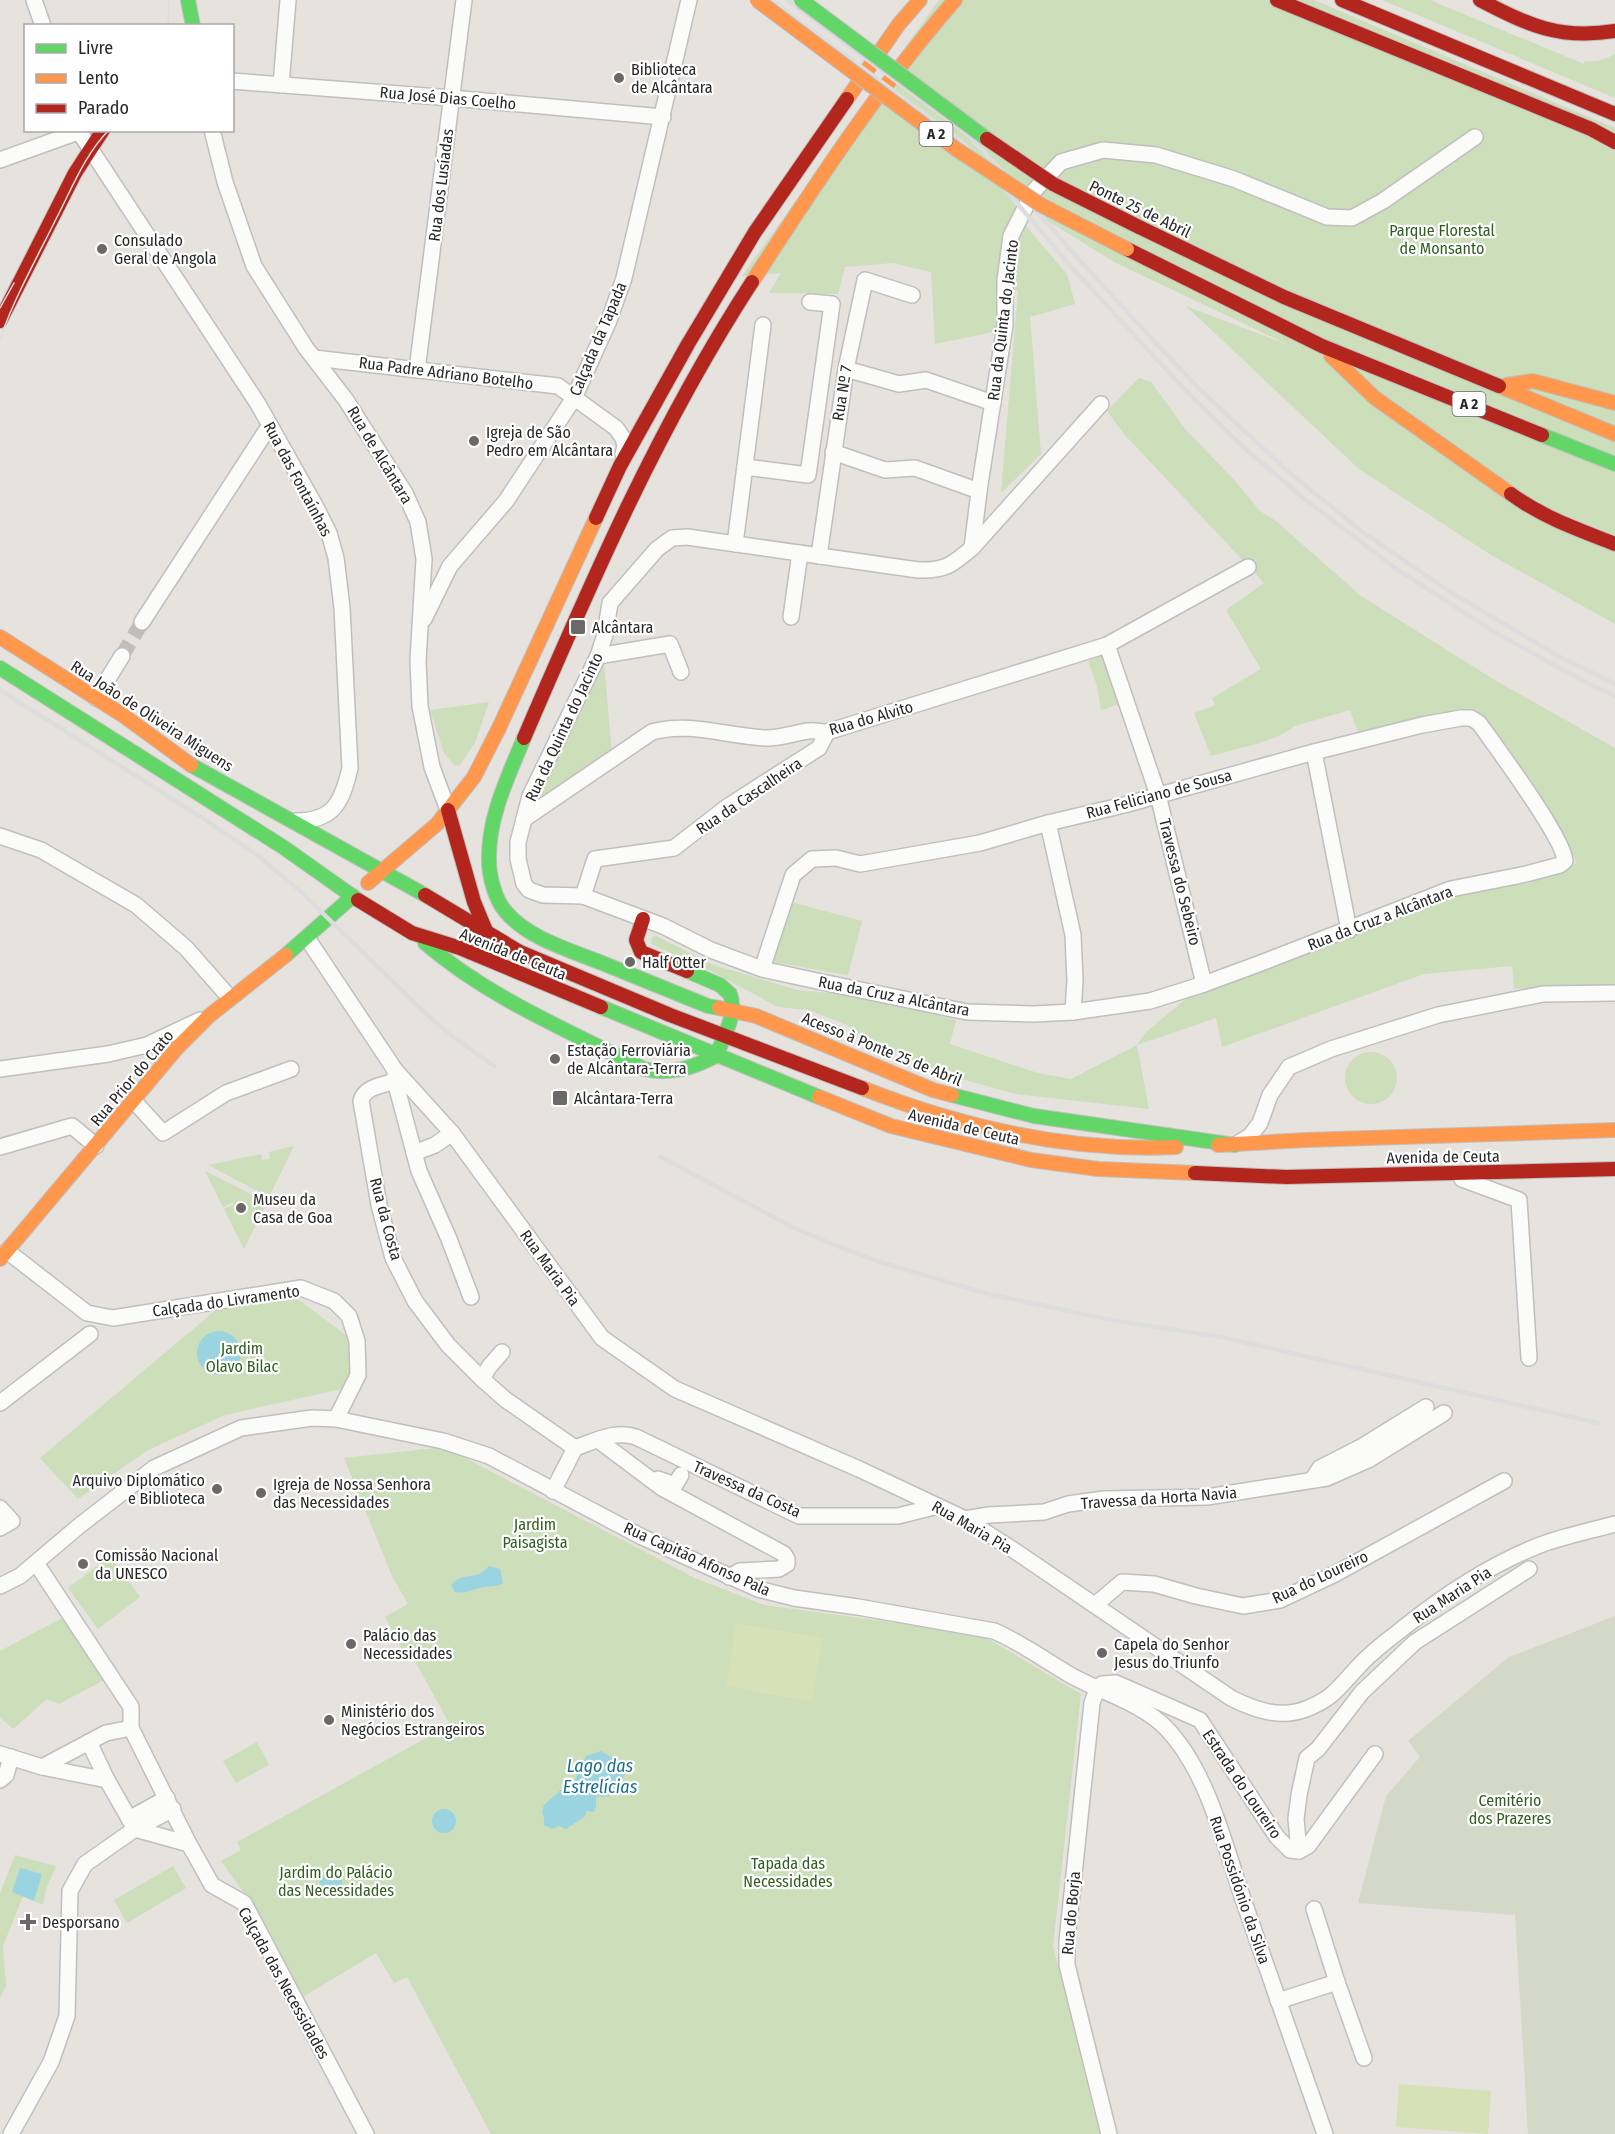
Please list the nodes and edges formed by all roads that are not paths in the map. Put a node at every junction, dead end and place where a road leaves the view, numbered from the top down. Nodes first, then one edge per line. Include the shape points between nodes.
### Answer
1 (34, 0) edge
2 (189, 0) edge
3 (288, 0) edge
4 (464, 0) edge
5 (689, 0) edge
6 (757, 0) edge
7 (801, 0) edge
8 (920, 0) edge
9 (955, 0) edge
10 (1277, 0) edge
11 (1342, 0) edge
12 (1480, 0) edge
13 (42, 24) edge
14 (193, 24) edge
15 (1615, 30) edge
16 (234, 81) edge
17 (281, 85) junction
18 (452, 98) junction
19 (1615, 114) edge
20 (663, 117) junction
21 (75, 132) edge
22 (79, 132) edge
23 (102, 132) edge
24 (212, 132) edge
25 (1475, 137) dead end
26 (1615, 142) edge
27 (90, 148) junction
28 (1, 155) edge
29 (912, 295) dead end
30 (810, 302) dead end
31 (0, 321) edge
32 (763, 326) dead end
33 (1322, 346) junction
34 (314, 358) junction
35 (846, 369) junction
36 (417, 370) junction
37 (1500, 386) junction
38 (574, 398) junction
39 (993, 403) junction
40 (1615, 403) edge
41 (1101, 404) dead end
42 (270, 425) junction
43 (1615, 434) edge
44 (833, 452) junction
45 (1615, 464) edge
46 (620, 466) junction
47 (745, 467) junction
48 (979, 490) junction
49 (735, 544) junction
50 (1615, 544) edge
51 (972, 548) junction
52 (800, 553) junction
53 (819, 556) junction
54 (1248, 567) dead end
55 (791, 617) dead end
56 (142, 622) tunnel mouth
57 (0, 637) edge
58 (419, 638) junction
59 (1107, 645) junction
60 (122, 656) tunnel mouth
61 (598, 656) junction
62 (0, 668) edge
63 (681, 672) dead end
64 (96, 698) junction
65 (827, 732) junction
66 (1314, 752) junction
67 (1158, 795) junction
68 (448, 810) junction
69 (524, 819) junction
70 (290, 821) junction
71 (1048, 823) junction
72 (0, 836) edge
73 (1561, 846) joint
74 (381, 872) junction
75 (353, 896) junction
76 (583, 896) junction
77 (643, 919) junction
78 (1349, 930) junction
79 (486, 931) junction
80 (412, 933) junction
81 (307, 938) junction
82 (762, 969) junction
83 (709, 981) junction
84 (1204, 984) junction
85 (1615, 993) edge
86 (230, 998) junction
87 (708, 1006) junction
88 (732, 1012) junction
89 (1073, 1012) junction
90 (208, 1016) junction
91 (701, 1026) junction
92 (724, 1034) junction
93 (693, 1047) junction
94 (716, 1056) junction
95 (0, 1069) edge
96 (291, 1069) dead end
97 (395, 1076) junction
98 (134, 1101) junction
99 (1615, 1130) edge
100 (452, 1133) junction
101 (1235, 1145) junction
102 (96, 1146) junction
103 (0, 1147) edge
104 (414, 1154) junction
105 (1615, 1169) edge
106 (1448, 1173) junction
107 (3, 1255) edge
108 (471, 1297) dead end
109 (90, 1334) dead end
110 (502, 1352) dead end
111 (1529, 1358) dead end
112 (482, 1379) junction
113 (0, 1403) edge
114 (1426, 1407) dead end
115 (1444, 1413) dead end
116 (336, 1419) junction
117 (598, 1440) junction
118 (575, 1448) junction
119 (681, 1475) dead end
120 (646, 1476) junction
121 (1312, 1480) junction
122 (1504, 1481) dead end
123 (553, 1491) junction
124 (938, 1506) junction
125 (0, 1508) edge
126 (965, 1519) junction
127 (1615, 1524) edge
128 (6, 1525) edge
129 (36, 1563) junction
130 (1529, 1569) dead end
131 (729, 1577) junction
132 (0, 1586) edge
133 (1095, 1605) junction
134 (1097, 1689) junction
135 (131, 1728) junction
136 (89, 1742) junction
137 (1375, 1754) dead end
138 (6, 1756) edge
139 (42, 1767) junction
140 (3, 1778) edge
141 (107, 1780) junction
142 (0, 1793) edge
143 (170, 1804) junction
144 (132, 1824) junction
145 (189, 1844) junction
146 (1299, 1851) junction
147 (1314, 1909) dead end
148 (1336, 1982) junction
149 (1278, 2001) junction
150 (1364, 2058) dead end
151 (11, 2134) edge
152 (366, 2134) edge
153 (1109, 2134) edge
154 (1324, 2134) edge

1 - 13 street
2 - 14 main road
3 - 17 street
4 - 18 street, Rua dos Lusíadas
5 - 20 street, Calçada da Tapada
6 - 33 main road, A 2, bridge via 956,149 1041,205
7 - 37 main road, Ponte 25 de Abril / A 2, bridge via 969,127 1053,184 1284,297
8 - 46 main road, Rua Prior do Crato via 899,24 755,232
9 - 87 main road, Acesso à Ponte 25 de Abril via 868,111 728,319 638,486 569,633 494,816 489,861 493,885 504,910 517,923 543,939
10 - 26 main road
11 - 19 main road
12 - 15 main road via 1552,32 1591,34
16 - 17 street, Rua José Dias Coelho
17 - 18 street, Rua José Dias Coelho
18 - 20 street, Rua José Dias Coelho
18 - 36 street, Rua dos Lusíadas
20 - 38 street, Calçada da Tapada via 624,278 609,323
21 - 28 street
22 - 27 street, Rua das Fontaínhas
23 - 27 main road
24 - 34 street, Rua de Alcântara via 254,266
25 - 39 street, Rua da Quinta do Jacinto via 1352,218 1327,217 1234,179 1156,155 1103,150 1061,162 1033,192 1011,236 1005,280 1005,325
27 - 31 main road
27 - 42 street, Rua das Fontaínhas
29 - 35 street, Rua Nº 7 via 865,280
30 - 47 street via 832,304 808,475
32 - 47 street
33 - 45 main road, A 2
33 - 50 main road via 1376,398 1526,505
34 - 36 street, Rua Padre Adriano Botelho
34 - 58 street, Rua de Alcântara via 346,400 412,507 424,558
35 - 39 street via 899,384 926,380
35 - 44 street, Rua Nº 7
36 - 38 street, Rua Padre Adriano Botelho via 558,386
37 - 40 main road via 1533,381
37 - 43 main road, A 2
38 - 46 street, Rua Padre Adriano Botelho via 616,428 623,438
38 - 58 street, Calçada da Tapada via 506,501 450,566
39 - 48 street, Rua da Quinta do Jacinto
41 - 51 street, Rua da Quinta do Jacinto
42 - 56 street
42 - 70 street, Rua das Fontaínhas via 328,533 336,558 345,647 350,768 344,792 331,812 321,818
44 - 48 street via 885,470 915,468
44 - 53 street, Rua Nº 7
46 - 68 main road, Rua Prior do Crato via 499,728 474,777
47 - 49 street
48 - 51 street, Rua da Quinta do Jacinto
49 - 52 street, Rua da Quinta do Jacinto
49 - 61 street, Rua da Quinta do Jacinto via 672,538 657,549 610,603
51 - 53 street, Rua da Quinta do Jacinto via 937,570
52 - 53 street, Rua da Quinta do Jacinto
52 - 55 street
54 - 59 street, Rua do Alvito
57 - 64 main road, Rua João de Oliveira Miguens
58 - 68 street, Rua de Alcântara via 422,724
59 - 65 street, Rua do Alvito
59 - 67 street, Travessa do Sebeiro
60 - 64 street
61 - 63 street via 670,644
61 - 69 street, Rua da Quinta do Jacinto via 530,796
62 - 75 main road via 283,847
64 - 70 main road, Rua João de Oliveira Miguens via 195,768
65 - 69 street, Rua do Alvito via 810,730 780,738 712,730 667,728 652,732
65 - 76 street, Rua da Cascalheira via 819,748 727,807 674,848 595,859
66 - 67 street, Rua Feliciano de Sousa
66 - 73 street, Rua Feliciano de Sousa via 1422,725 1471,718 1479,723
66 - 78 street
67 - 71 street, Rua Feliciano de Sousa
67 - 84 street, Travessa do Sebeiro
68 - 74 main road, Rua Prior do Crato
68 - 79 main road via 475,911
69 - 76 street, Rua da Cruz a Alcântara via 518,842 524,884 543,895
70 - 74 main road, Rua João de Oliveira Miguens
71 - 82 street, Rua Feliciano de Sousa via 980,843 900,858 860,864 836,858 812,860 793,875
71 - 89 street via 1074,935
72 - 86 street via 41,850 136,905 186,948
73 - 78 street, Rua da Cruz a Alcântara via 1566,858 1560,865 1450,889
74 - 75 main road, Rua Prior do Crato
74 - 79 main road, Avenida de Ceuta
75 - 80 main road, Avenida de Ceuta
75 - 81 main road, Rua Prior do Crato
76 - 77 street, Rua da Cruz a Alcântara
77 - 82 street, Rua da Cruz a Alcântara
77 - 83 main road via 636,940 641,952
78 - 84 street, Rua da Cruz a Alcântara
79 - 91 main road, Avenida de Ceuta via 520,952
80 - 93 main road, Avenida de Ceuta via 460,948
80 - 94 main road via 487,989 644,1069 673,1073
81 - 86 main road, Rua Prior do Crato
81 - 97 street
82 - 89 street, Rua da Cruz a Alcântara via 967,1012
83 - 87 main road via 712,993
83 - 88 main road via 730,994
84 - 89 street, Rua da Cruz a Alcântara via 1150,1001
85 - 101 street via 1543,994 1438,1015 1330,1049 1289,1067 1270,1095 1260,1123 1250,1136
86 - 90 main road, Rua Prior do Crato
87 - 88 main road, Acesso à Ponte 25 de Abril
87 - 91 main road
88 - 92 main road
88 - 101 main road, Acesso à Ponte 25 de Abril via 756,1016 933,1090 997,1108
90 - 95 street via 147,1045
90 - 98 main road, Rua Prior do Crato
91 - 92 main road, Avenida de Ceuta
91 - 93 main road
92 - 94 main road
92 - 101 main road, Avenida de Ceuta via 887,1098 993,1130 1134,1149
93 - 94 main road, Avenida de Ceuta
94 - 106 main road, Avenida de Ceuta via 891,1126 1031,1160 1098,1169 1286,1177
96 - 98 street via 226,1093 163,1133
97 - 100 street, Rua Maria Pia
97 - 104 street
97 - 112 street, Rua da Costa via 362,1095 361,1101 379,1205 393,1258 432,1326
98 - 102 main road, Rua Prior do Crato
99 - 101 main road, Avenida de Ceuta
100 - 104 street
100 - 124 street, Rua Maria Pia via 602,1338 675,1389
102 - 103 street via 72,1126
102 - 107 main road, Rua Prior do Crato
104 - 108 street
105 - 106 main road, Avenida de Ceuta
106 - 111 street via 1519,1200
107 - 116 street, Calçada do Livramento via 87,1313 113,1318 302,1288 334,1301 349,1316 357,1341 358,1376
109 - 113 street
110 - 112 street
112 - 118 street, Rua da Costa
114 - 121 street via 1320,1468
115 - 121 street, Travessa da Horta Navia via 1368,1460 1327,1478
116 - 123 street, Rua Capitão Afonso Pala via 464,1447 489,1456
116 - 129 street, Rua Capitão Afonso Pala via 312,1418 241,1428 154,1468
117 - 118 street
117 - 120 street
117 - 124 street, Travessa da Costa via 614,1435 636,1437 799,1516 898,1516
118 - 123 street
119 - 120 street via 675,1485
120 - 131 street via 788,1559 779,1569 740,1571
121 - 126 street, Travessa da Horta Navia via 1207,1497 1104,1499 1044,1512
122 - 133 street, Rua do Loureiro via 1280,1600 1242,1606 1154,1584 1122,1582
123 - 131 street, Rua Capitão Afonso Pala
124 - 126 street, Rua Maria Pia
125 - 128 street
126 - 133 street, Rua Maria Pia
127 - 133 street, Rua Maria Pia via 1542,1544 1467,1582 1408,1624 1324,1701 1282,1714 1231,1698
129 - 132 street, Rua Capitão Afonso Pala
129 - 135 street via 131,1707
130 - 146 street, Estrada do Loureiro via 1415,1642 1362,1692 1307,1758 1296,1819
131 - 134 street, Rua Capitão Afonso Pala via 794,1598 994,1630
134 - 146 street, Estrada do Loureiro via 1102,1684 1116,1683 1200,1720 1276,1837 1290,1850
134 - 149 street, Rua Possidónio da Silva via 1155,1719 1185,1754 1211,1806
134 - 153 street, Rua do Borja via 1092,1703 1067,1965
135 - 136 street via 106,1733
135 - 143 street, Calçada das Necessidades
136 - 139 street
136 - 141 street
137 - 146 street via 1308,1846
138 - 139 street
138 - 140 street
139 - 141 street
140 - 142 street
141 - 144 street
143 - 144 street
143 - 145 street, Calçada das Necessidades
144 - 145 street
144 - 151 street via 85,1864 70,1891 67,2016 51,2062
145 - 152 street, Calçada das Necessidades via 212,1885 244,1903
147 - 148 street
148 - 149 street
148 - 150 street
149 - 154 street, Rua Possidónio da Silva

